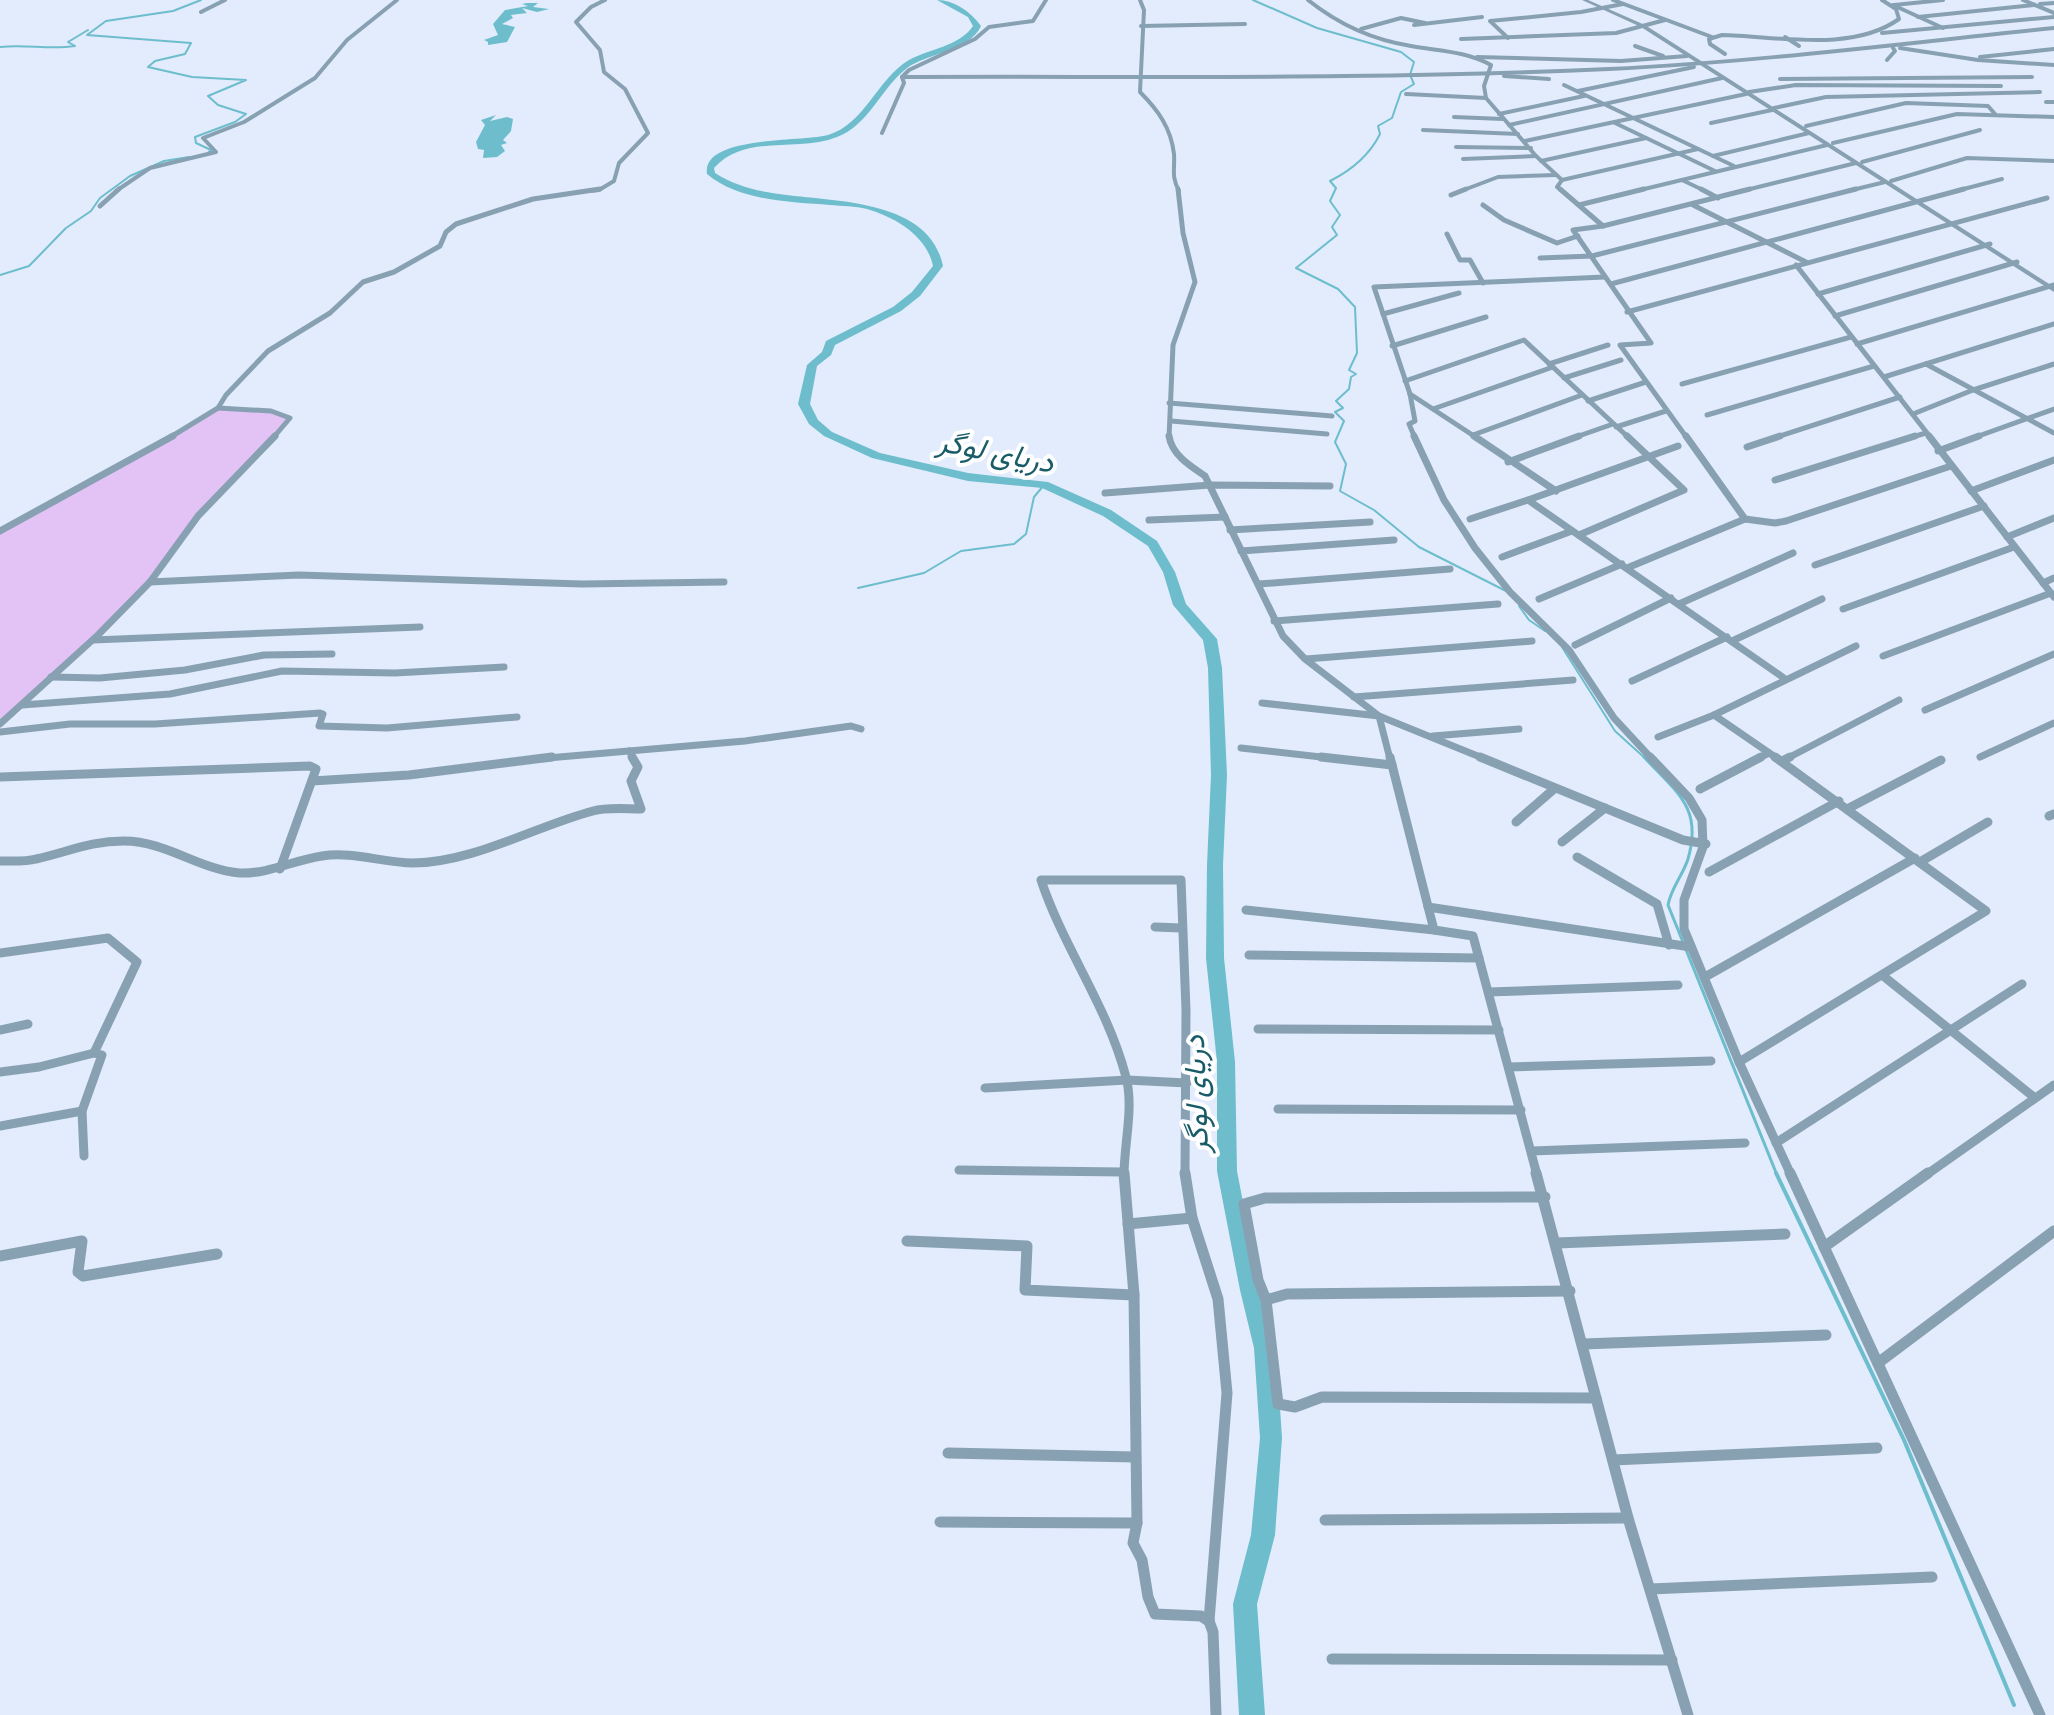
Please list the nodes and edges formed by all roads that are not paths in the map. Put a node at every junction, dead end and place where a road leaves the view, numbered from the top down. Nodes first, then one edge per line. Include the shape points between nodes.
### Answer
1 (225, 0) edge
2 (397, 0) edge
3 (605, 0) edge
4 (1046, 0) edge
5 (1140, 0) edge
6 (1308, 0) edge
7 (1584, 0) edge
8 (1592, 0) edge
9 (1613, 0) edge
10 (1882, 0) edge
11 (1943, 0) edge
12 (2023, 0) edge
13 (2035, 3) edge
14 (2054, 3) edge
15 (1623, 4) junction
16 (1893, 5) junction
17 (1606, 8) junction
18 (1472, 10) dead end
19 (201, 12) dead end
20 (2054, 13) edge
21 (1482, 17) junction
22 (1918, 17) junction
23 (1665, 20) junction
24 (1490, 21) junction
25 (1425, 23) junction
26 (1245, 24) dead end
27 (1414, 25) dead end
28 (1141, 26) junction
29 (1646, 26) junction
30 (1360, 29) junction
31 (1943, 29) junction
32 (2054, 30) edge
33 (1877, 32) junction
34 (1712, 37) junction
35 (1784, 37) junction
36 (1962, 37) junction
37 (1461, 39) dead end
38 (1508, 39) junction
39 (1969, 40) junction
40 (1635, 46) dead end
41 (1799, 46) dead end
42 (1893, 48) junction
43 (1900, 48) junction
44 (2054, 49) edge
45 (1725, 54) dead end
46 (1687, 56) junction
47 (1477, 57) junction
48 (1668, 58) junction
49 (1967, 58) junction
50 (1887, 60) dead end
51 (1989, 61) junction
52 (1729, 62) junction
53 (1702, 64) junction
54 (2054, 65) edge
55 (2006, 71) dead end
56 (1717, 72) junction
57 (1488, 73) junction
58 (1141, 76) junction
59 (902, 77) junction
60 (1998, 77) junction
61 (2032, 77) dead end
62 (1722, 78) junction
63 (1549, 79) dead end
64 (1564, 85) dead end
65 (1788, 86) junction
66 (2001, 86) dead end
67 (1577, 91) junction
68 (2040, 92) dead end
69 (1748, 93) junction
70 (1406, 94) dead end
71 (1586, 96) junction
72 (1486, 98) junction
73 (2046, 102) dead end
74 (2054, 102) edge
75 (1604, 104) junction
76 (1773, 109) junction
77 (1499, 114) junction
78 (1995, 114) junction
79 (1454, 117) dead end
80 (2054, 117) edge
81 (1634, 118) junction
82 (1503, 119) junction
83 (1614, 123) junction
84 (1711, 123) dead end
85 (1509, 125) junction
86 (1423, 130) dead end
87 (1807, 130) junction
88 (1980, 130) dead end
89 (882, 133) dead end
90 (1518, 134) junction
91 (1646, 138) junction
92 (1525, 141) junction
93 (1830, 144) junction
94 (1456, 147) dead end
95 (1531, 148) junction
96 (1698, 149) junction
97 (1678, 153) junction
98 (1536, 156) junction
99 (1713, 156) junction
100 (1463, 159) dead end
101 (1541, 161) junction
102 (2054, 161) edge
103 (1859, 163) junction
104 (1735, 166) junction
105 (1716, 171) junction
106 (1556, 175) junction
107 (2002, 179) dead end
108 (1562, 180) junction
109 (1681, 180) junction
110 (1888, 181) junction
111 (1451, 195) dead end
112 (1718, 198) junction
113 (2047, 198) dead end
114 (1920, 201) junction
115 (1692, 204) junction
116 (1483, 205) dead end
117 (1579, 205) junction
118 (100, 206) dead end
119 (1726, 222) junction
120 (1954, 223) junction
121 (1603, 226) junction
122 (1447, 234) dead end
123 (1578, 236) junction
124 (1768, 243) junction
125 (1987, 245) junction
126 (1592, 256) junction
127 (1540, 258) dead end
128 (1806, 262) junction
129 (2015, 263) junction
130 (1796, 265) junction
131 (1605, 277) junction
132 (1483, 283) junction
133 (1611, 284) junction
134 (2053, 287) edge
135 (1459, 293) dead end
136 (1818, 294) junction
137 (1627, 312) junction
138 (1383, 314) junction
139 (1835, 316) junction
140 (1486, 317) dead end
141 (2054, 324) edge
142 (1851, 337) junction
143 (1857, 344) junction
144 (1608, 345) dead end
145 (1392, 346) junction
146 (1621, 360) dead end
147 (1926, 364) junction
148 (2054, 364) edge
149 (1551, 366) junction
150 (1874, 366) junction
151 (1884, 377) junction
152 (1564, 378) junction
153 (1405, 381) junction
154 (1646, 382) junction
155 (1682, 384) dead end
156 (1973, 390) junction
157 (1410, 394) junction
158 (1582, 395) junction
159 (1900, 397) junction
160 (1588, 401) junction
161 (1169, 403) junction
162 (218, 408) junction
163 (1433, 409) junction
164 (2054, 409) edge
165 (1666, 411) junction
166 (1913, 414) junction
167 (1707, 415) dead end
168 (1332, 416) dead end
169 (2026, 418) junction
170 (1171, 421) junction
171 (1615, 426) junction
172 (1926, 433) junction
173 (2054, 433) edge
174 (1327, 434) dead end
175 (1473, 435) junction
176 (1678, 446) dead end
177 (1747, 447) dead end
178 (1938, 451) junction
179 (1649, 456) junction
180 (2054, 460) edge
181 (1508, 462) junction
182 (1951, 466) junction
183 (1775, 480) dead end
184 (1210, 485) junction
185 (1330, 486) dead end
186 (1556, 491) junction
187 (1971, 491) junction
188 (1105, 493) dead end
189 (1528, 500) junction
190 (1984, 506) junction
191 (1225, 517) junction
192 (2054, 518) edge
193 (1470, 519) dead end
194 (1745, 519) junction
195 (1149, 520) dead end
196 (1370, 522) dead end
197 (1230, 530) junction
198 (0, 531) edge
199 (1576, 533) junction
200 (2007, 537) junction
201 (1394, 540) dead end
202 (2014, 547) junction
203 (1241, 551) junction
204 (1793, 553) dead end
205 (1502, 557) dead end
206 (1815, 565) dead end
207 (1624, 566) junction
208 (1450, 569) dead end
209 (2054, 578) edge
210 (150, 582) junction
211 (724, 582) dead end
212 (2043, 583) junction
213 (1259, 584) junction
214 (2052, 595) edge
215 (1671, 598) junction
216 (1539, 599) dead end
217 (1822, 599) dead end
218 (1498, 604) dead end
219 (1679, 604) junction
220 (1843, 609) dead end
221 (1274, 621) junction
222 (420, 627) dead end
223 (1729, 639) junction
224 (93, 640) junction
225 (1532, 641) dead end
226 (1575, 645) dead end
227 (1856, 646) dead end
228 (332, 654) dead end
229 (2054, 654) edge
230 (1883, 656) dead end
231 (1305, 659) junction
232 (504, 667) dead end
233 (51, 677) junction
234 (1784, 678) junction
235 (1573, 680) dead end
236 (1632, 681) dead end
237 (1353, 697) junction
238 (1899, 700) dead end
239 (1262, 703) dead end
240 (21, 705) junction
241 (1925, 710) dead end
242 (1714, 715) junction
243 (1379, 716) junction
244 (517, 717) dead end
245 (2054, 723) edge
246 (0, 724) edge
247 (861, 729) dead end
248 (1519, 729) dead end
249 (0, 732) edge
250 (1429, 736) junction
251 (1658, 737) dead end
252 (1241, 748) dead end
253 (629, 751) junction
254 (1769, 753) junction
255 (1980, 757) dead end
256 (1941, 760) dead end
257 (1782, 761) junction
258 (1392, 765) junction
259 (0, 777) edge
260 (312, 781) junction
261 (1554, 789) junction
262 (1700, 789) dead end
263 (1839, 801) junction
264 (1605, 808) junction
265 (1849, 808) junction
266 (1516, 822) dead end
267 (1988, 822) dead end
268 (1562, 842) dead end
269 (1702, 844) junction
270 (1577, 857) dead end
271 (1918, 860) junction
272 (0, 861) edge
273 (280, 869) junction
274 (1709, 872) dead end
275 (1428, 907) junction
276 (1246, 910) dead end
277 (1155, 927) dead end
278 (1181, 928) junction
279 (1434, 930) junction
280 (1669, 945) junction
281 (1688, 947) junction
282 (0, 953) edge
283 (1249, 955) dead end
284 (1479, 958) junction
285 (1882, 975) junction
286 (1705, 977) junction
287 (2022, 984) dead end
288 (1678, 985) dead end
289 (1489, 992) junction
290 (28, 1024) dead end
291 (1258, 1029) dead end
292 (0, 1030) edge
293 (1499, 1030) junction
294 (1951, 1030) junction
295 (94, 1053) junction
296 (1711, 1061) dead end
297 (1739, 1062) junction
298 (1509, 1067) junction
299 (0, 1072) edge
300 (1127, 1080) junction
301 (1187, 1083) junction
302 (2054, 1085) edge
303 (985, 1088) dead end
304 (2035, 1098) junction
305 (1278, 1109) dead end
306 (1521, 1110) junction
307 (82, 1111) junction
308 (0, 1126) edge
309 (1745, 1143) dead end
310 (1776, 1143) junction
311 (1532, 1151) junction
312 (84, 1156) dead end
313 (959, 1170) dead end
314 (1124, 1172) junction
315 (1545, 1197) junction
316 (1192, 1218) junction
317 (1128, 1224) junction
318 (2054, 1231) edge
319 (1785, 1234) dead end
320 (907, 1241) dead end
321 (1557, 1243) junction
322 (1824, 1247) junction
323 (217, 1254) dead end
324 (0, 1256) edge
325 (1570, 1291) junction
326 (1134, 1295) junction
327 (1266, 1300) junction
328 (1826, 1335) dead end
329 (1583, 1344) junction
330 (1878, 1363) junction
331 (1596, 1398) junction
332 (1877, 1448) dead end
333 (948, 1453) dead end
334 (1135, 1457) junction
335 (1613, 1460) junction
336 (1628, 1518) junction
337 (1325, 1520) dead end
338 (940, 1522) dead end
339 (1137, 1523) junction
340 (1932, 1577) dead end
341 (1650, 1589) junction
342 (1209, 1621) junction
343 (1332, 1659) dead end
344 (1672, 1660) junction
345 (1216, 1715) edge
346 (1688, 1715) edge
347 (2040, 1715) edge

1 - 19 street
2 - 118 street via 347,40 315,78 244,122 203,138 216,152 150,168
3 - 162 street via 583,12 577,25 595,42 604,72 626,90 648,133 619,163 614,181 599,190 533,199 449,228 440,246 394,272 363,282 330,313 268,351
4 - 59 street via 1033,21 989,27
5 - 28 street
6 - 30 street via 1323,13
7 - 17 street
8 - 17 street
9 - 15 street
10 - 16 street
11 - 16 street
12 - 13 street
13 - 14 street
13 - 20 street
13 - 22 street
15 - 17 street
15 - 23 street
16 - 22 street
16 - 33 street via 1899,19
17 - 24 street
17 - 29 street
18 - 21 street
20 - 31 street
21 - 24 street
21 - 25 street
22 - 31 street
23 - 29 street
23 - 34 street
24 - 38 street
25 - 27 street
25 - 30 street via 1414,17
26 - 28 street
28 - 58 street
29 - 38 street via 1604,35
29 - 46 street
29 - 53 street
30 - 47 street via 1383,40
31 - 33 street
31 - 36 street
32 - 36 street
32 - 39 street
33 - 35 street
34 - 35 street
34 - 45 street via 1710,44
35 - 41 street
36 - 39 street
36 - 52 street
37 - 38 street
39 - 43 street
40 - 48 street
42 - 43 street
42 - 50 street
42 - 52 street
43 - 49 street
44 - 49 street
46 - 48 street
46 - 53 street
47 - 48 street
47 - 57 street via 1491,65
49 - 51 street
49 - 60 street
51 - 54 street
51 - 55 street
52 - 53 street
52 - 56 street
53 - 56 street
53 - 57 street
53 - 62 street
53 - 67 street
56 - 69 street
57 - 58 street
57 - 63 street
57 - 72 street
58 - 59 street
58 - 161 street via 1140,92 1168,130 1174,156 1171,177 1180,194 1195,282 1173,345
59 - 89 street via 893,120
60 - 61 street
60 - 65 street via 1780,79
62 - 69 street
62 - 75 street
64 - 67 street
65 - 66 street
65 - 69 street
67 - 71 street
68 - 76 street via 1826,97
69 - 76 street
69 - 81 street
70 - 72 street
71 - 75 street
71 - 77 street
72 - 77 street
73 - 74 street
75 - 81 street
75 - 85 street
76 - 84 street
76 - 87 street
77 - 82 street
78 - 80 street
78 - 87 street via 1988,106 1906,103
78 - 93 street via 1957,114
79 - 82 street
81 - 83 street
81 - 96 street
82 - 85 street
83 - 91 street
83 - 92 street
85 - 90 street
86 - 90 street
87 - 93 street
87 - 99 street
88 - 103 street
90 - 92 street
91 - 97 street
91 - 101 street
92 - 95 street
93 - 103 street
93 - 104 street
94 - 95 street
95 - 98 street
96 - 97 street
96 - 99 street
97 - 105 street
97 - 108 street
98 - 100 street
98 - 101 street
99 - 104 street
101 - 106 street
102 - 110 street via 1967,158
103 - 110 street
103 - 112 street
104 - 105 street
105 - 109 street
106 - 108 street
106 - 111 street via 1498,177
107 - 114 street
108 - 117 street via 1557,187
109 - 112 street
109 - 117 street
110 - 114 street
110 - 119 street
112 - 115 street
113 - 120 street
114 - 120 street
114 - 124 street
115 - 119 street
115 - 121 street
116 - 123 street via 1558,244
117 - 121 street
119 - 124 street
119 - 126 street
120 - 125 street
120 - 128 street
121 - 123 street via 1573,229
122 - 132 street via 1460,260 1470,260
123 - 126 street
124 - 128 street
124 - 133 street
125 - 129 street
125 - 136 street
126 - 127 street
126 - 131 street
128 - 130 street
129 - 134 street
129 - 139 street
130 - 136 street
130 - 137 street
131 - 132 street
131 - 133 street
132 - 138 street via 1374,286
133 - 137 street
134 - 143 street
135 - 138 street
136 - 139 street
137 - 154 street via 1651,343 1620,345
138 - 145 street
139 - 142 street
140 - 145 street
141 - 147 street
142 - 143 street
142 - 155 street
143 - 150 street
144 - 149 street
145 - 153 street
146 - 152 street
147 - 151 street
147 - 156 street
148 - 156 street
149 - 152 street
149 - 153 street via 1524,340
149 - 163 street
150 - 151 street
150 - 167 street
151 - 159 street
152 - 158 street
153 - 157 street
154 - 160 street
154 - 165 street
156 - 166 street
156 - 169 street
157 - 163 street
157 - 269 street via 1415,421 1409,424 1421,456 1463,534 1527,610 1561,640 1621,728 1695,806 1702,817
158 - 160 street
158 - 175 street
159 - 166 street
159 - 177 street
160 - 171 street
161 - 168 street
161 - 170 street
162 - 198 street via 167,442
162 - 210 street via 271,411 290,418 198,516
163 - 175 street
164 - 169 street
165 - 171 street
165 - 194 street
166 - 172 street
169 - 173 street
169 - 178 street
170 - 174 street
170 - 184 street via 1169,441 1175,452
171 - 179 street
171 - 181 street
172 - 178 street
172 - 183 street
175 - 181 street
176 - 179 street
178 - 182 street
179 - 186 street
179 - 199 street via 1684,490
180 - 187 street
181 - 186 street
182 - 187 street
182 - 194 street via 1786,521
184 - 185 street
184 - 188 street
184 - 191 street
186 - 189 street
187 - 190 street
189 - 193 street
189 - 199 street
190 - 200 street
190 - 206 street
191 - 195 street
191 - 197 street
192 - 200 street
194 - 207 street
196 - 197 street
197 - 203 street
199 - 205 street
199 - 207 street
200 - 202 street
201 - 203 street
202 - 212 street
202 - 220 street
203 - 213 street
204 - 219 street
207 - 215 street
207 - 216 street
208 - 213 street
209 - 212 street
210 - 211 street via 299,575 582,584
210 - 224 street
212 - 214 street
213 - 221 street
214 - 230 street
215 - 219 street
215 - 226 street
217 - 223 street
218 - 221 street
219 - 223 street
221 - 231 street
222 - 224 street
223 - 234 street
223 - 236 street
224 - 233 street
225 - 231 street
227 - 234 street
228 - 233 street via 264,655 100,678
229 - 241 street
231 - 237 street
232 - 240 street via 395,673 282,671 170,694
233 - 240 street
234 - 242 street
235 - 237 street
237 - 243 street
238 - 257 street
239 - 243 street
240 - 246 street
242 - 251 street
242 - 254 street
243 - 250 street
243 - 258 street
244 - 249 street via 387,728 319,726 320,713
245 - 255 street
247 - 253 street
248 - 250 street
250 - 261 street
252 - 258 street
253 - 260 street
253 - 273 street via 638,767 631,781 641,809 596,810 427,862 322,856
254 - 257 street
254 - 262 street
256 - 265 street
257 - 263 street
258 - 275 street
259 - 260 street via 300,766 316,769
260 - 273 street
261 - 264 street
261 - 266 street
263 - 265 street
263 - 274 street
264 - 268 street
264 - 269 street
265 - 271 street
267 - 271 street
269 - 281 street via 1680,911
270 - 280 street via 1657,904
271 - 285 street via 1986,911
271 - 286 street
272 - 273 street via 34,860 86,843 124,841 144,842 213,869 259,874
275 - 279 street
275 - 280 street
276 - 279 street
277 - 278 street
278 - 300 street via 1181,880 1041,880 1054,920 1099,1000
278 - 301 street
279 - 284 street via 1473,936
280 - 281 street
281 - 286 street
282 - 295 street via 108,938 137,962
283 - 284 street
284 - 289 street
285 - 294 street
285 - 297 street
286 - 297 street
287 - 294 street
288 - 289 street
289 - 293 street
290 - 292 street
291 - 293 street
293 - 298 street
294 - 304 street
294 - 310 street
295 - 299 street
295 - 307 street via 102,1055
296 - 298 street
297 - 310 street
298 - 306 street
300 - 301 street
300 - 303 street
300 - 314 street
301 - 316 street via 1184,1167
302 - 304 street
304 - 322 street
305 - 306 street
306 - 311 street
307 - 308 street
307 - 312 street
309 - 311 street
310 - 322 street
311 - 315 street
313 - 314 street
314 - 317 street
315 - 321 street
315 - 327 street via 1249,1202 1244,1204
316 - 317 street
316 - 342 street via 1218,1299 1227,1393
317 - 326 street
318 - 330 street
319 - 321 street
320 - 326 street via 1027,1246 1025,1290
321 - 325 street
322 - 330 street
323 - 324 street via 83,1276 77,1265 82,1241
325 - 327 street via 1287,1294
325 - 329 street
326 - 334 street
327 - 331 street via 1278,1404 1295,1407 1322,1397
328 - 329 street
329 - 331 street
330 - 347 street
331 - 335 street
332 - 335 street
333 - 334 street
334 - 339 street
335 - 336 street
336 - 337 street
336 - 341 street
338 - 339 street
339 - 342 street via 1133,1543 1146,1564 1148,1605 1155,1614
340 - 341 street
341 - 344 street
342 - 345 street
343 - 344 street
344 - 346 street

